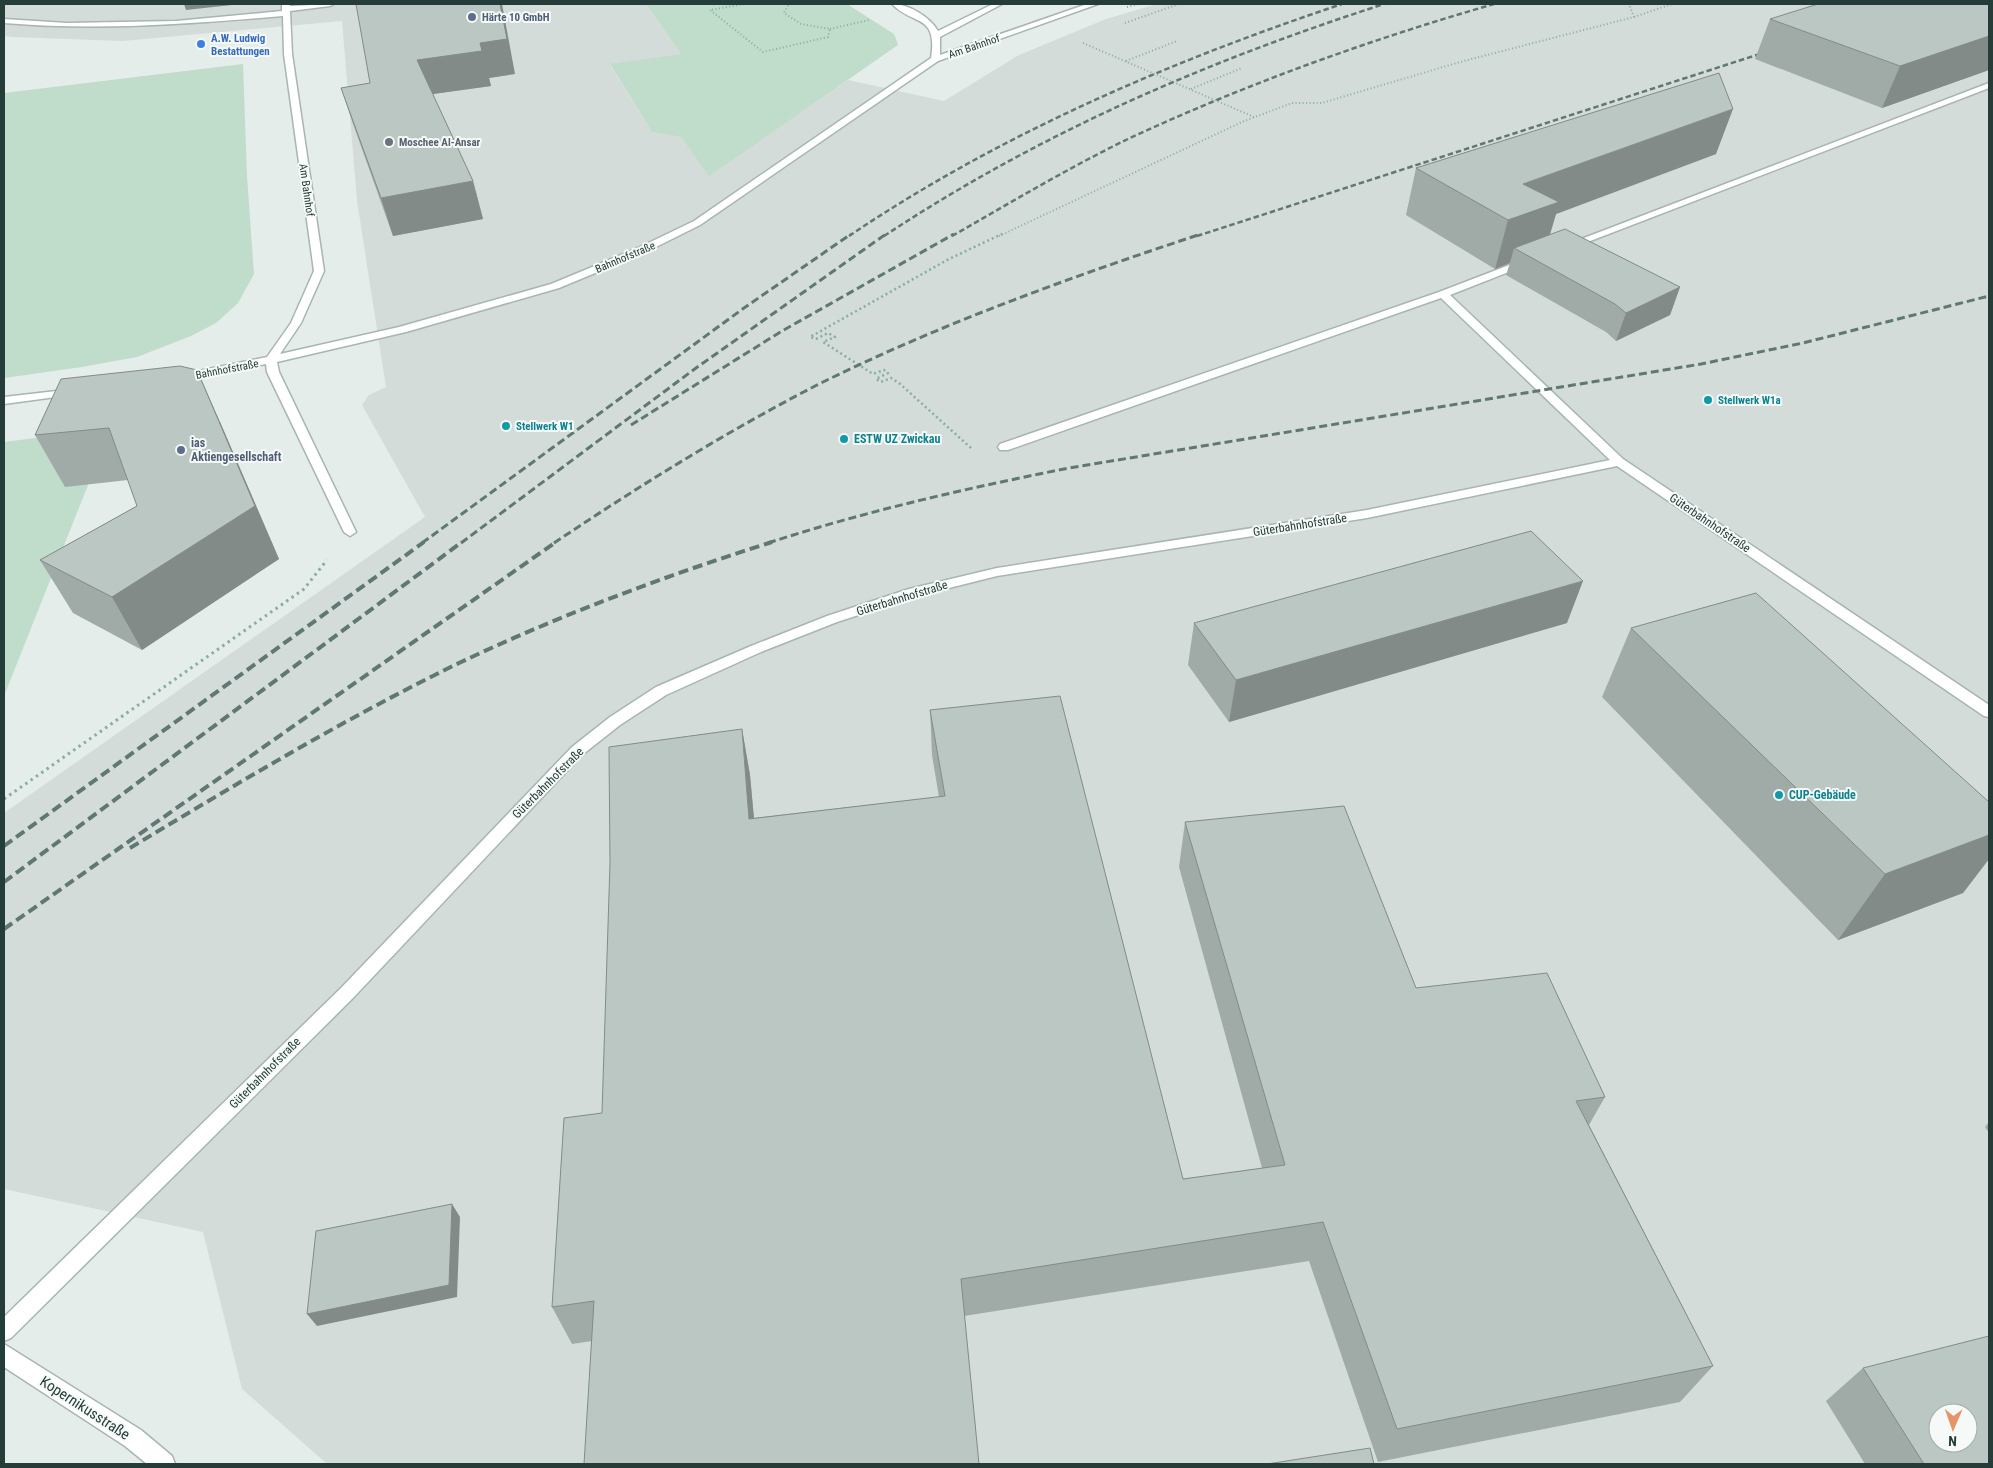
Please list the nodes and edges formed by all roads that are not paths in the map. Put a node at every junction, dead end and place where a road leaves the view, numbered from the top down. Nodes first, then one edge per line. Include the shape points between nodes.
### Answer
1 (330, 4) edge
2 (896, 4) edge
3 (998, 4) edge
4 (1076, 4) edge
5 (1094, 4) edge
6 (286, 9) edge
7 (1055, 16) junction
8 (4, 21) edge
9 (937, 35) junction
10 (936, 59) junction
11 (1989, 85) edge
12 (1554, 252) edge
13 (1535, 259) edge
14 (1443, 294) junction
15 (271, 360) junction
16 (165, 380) edge
17 (86, 390) edge
18 (4, 401) edge
19 (1004, 447) road end
20 (1619, 462) junction
21 (350, 532) road end
22 (1989, 712) edge
23 (4, 1330) edge
24 (4, 1355) edge
25 (164, 1464) edge

1 - 6 street
2 - 9 street, Am Bahnhof via 926,22
3 - 9 street
4 - 7 street, Am Bahnhof
5 - 7 street, Am Bahnhof
6 - 8 street via 176,23 67,25
6 - 15 street, Am Bahnhof via 288,54 319,271 296,323
7 - 10 street, Am Bahnhof
9 - 10 street, Am Bahnhof
10 - 15 street, Bahnhofstraße via 697,224 642,250 555,286 402,330
11 - 12 street
13 - 14 street
14 - 19 street
14 - 20 street
15 - 16 street, Bahnhofstraße
15 - 21 street, Bahnhofstraße via 273,372
17 - 18 street
20 - 22 street, Güterbahnhofstraße
20 - 23 street, Güterbahnhofstraße via 1367,514 997,572 914,592 832,620 661,691 577,751 347,993
24 - 25 street, Kopernikusstraße via 133,1438

